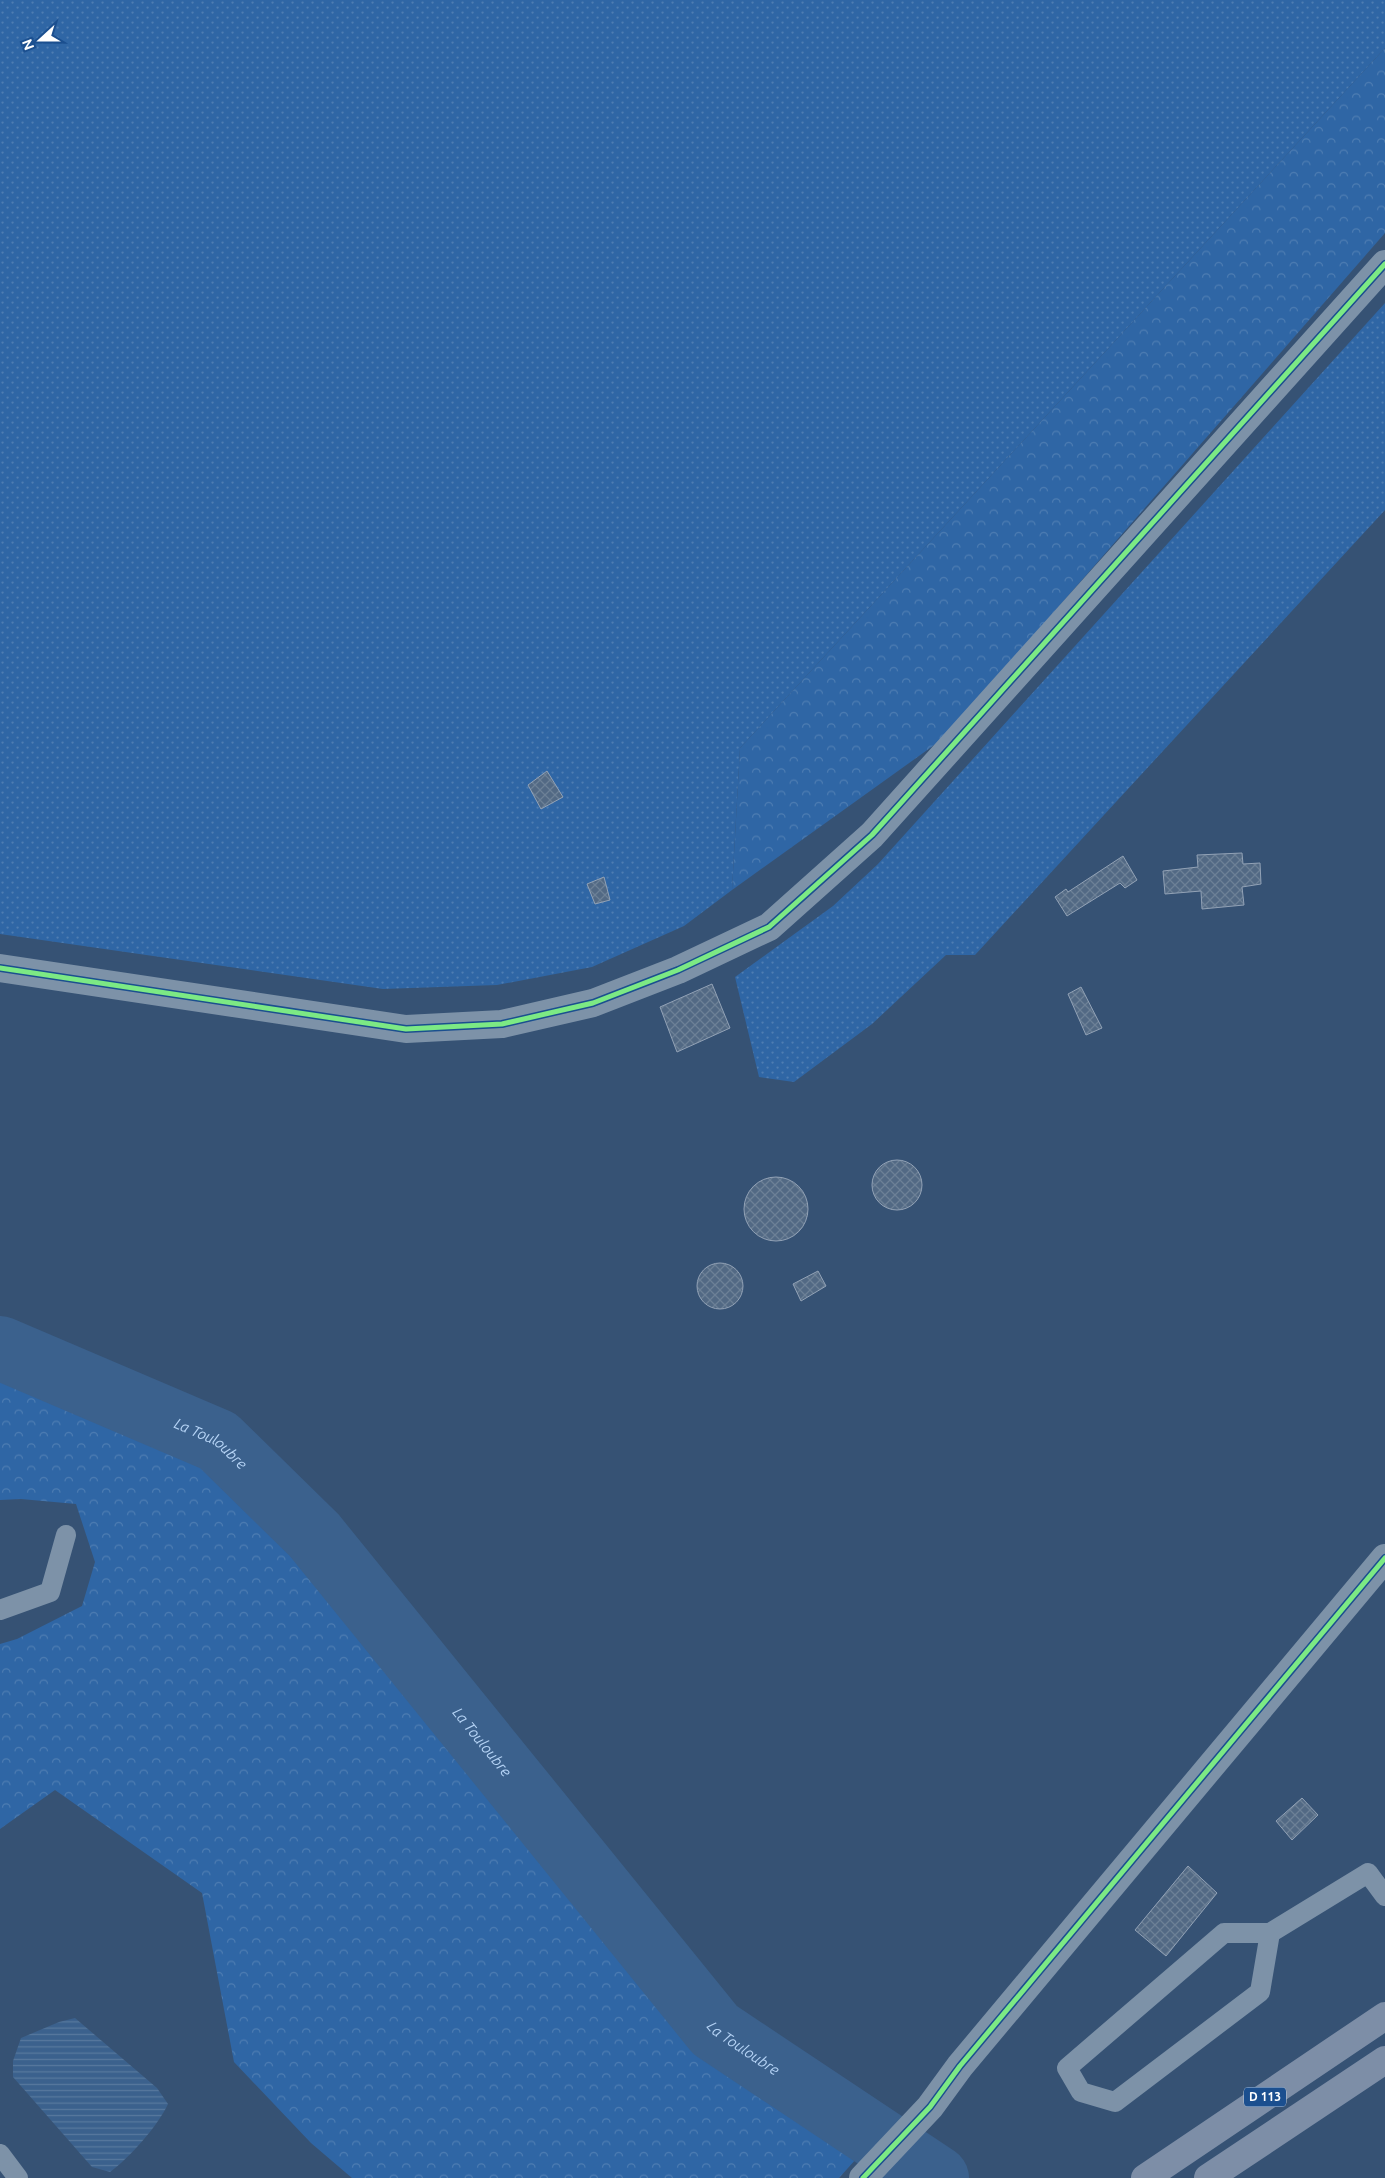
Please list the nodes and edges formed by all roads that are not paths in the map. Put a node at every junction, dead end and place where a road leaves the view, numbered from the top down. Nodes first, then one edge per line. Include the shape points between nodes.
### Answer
1 (1385, 264) edge
2 (0, 968) edge
3 (66, 1534) dead end
4 (1385, 1558) edge
5 (0, 1610) edge
6 (1385, 1896) edge
7 (1270, 1933) junction
8 (1385, 2016) edge
9 (1385, 2060) edge
10 (0, 2154) edge
11 (18, 2178) edge
12 (863, 2178) edge
13 (1145, 2178) edge
14 (1208, 2178) edge

1 - 2 street via 872,835 769,927 678,970 593,1003 502,1024 416,1029
3 - 5 lane via 50,1592
4 - 12 street via 972,2051 930,2107
6 - 7 lane via 1368,1873
7 - 7 lane via 1224,1933 1067,2068 1080,2092 1115,2102 1260,1992
8 - 13 main road, D 113
9 - 14 main road, D 113
10 - 11 lane

